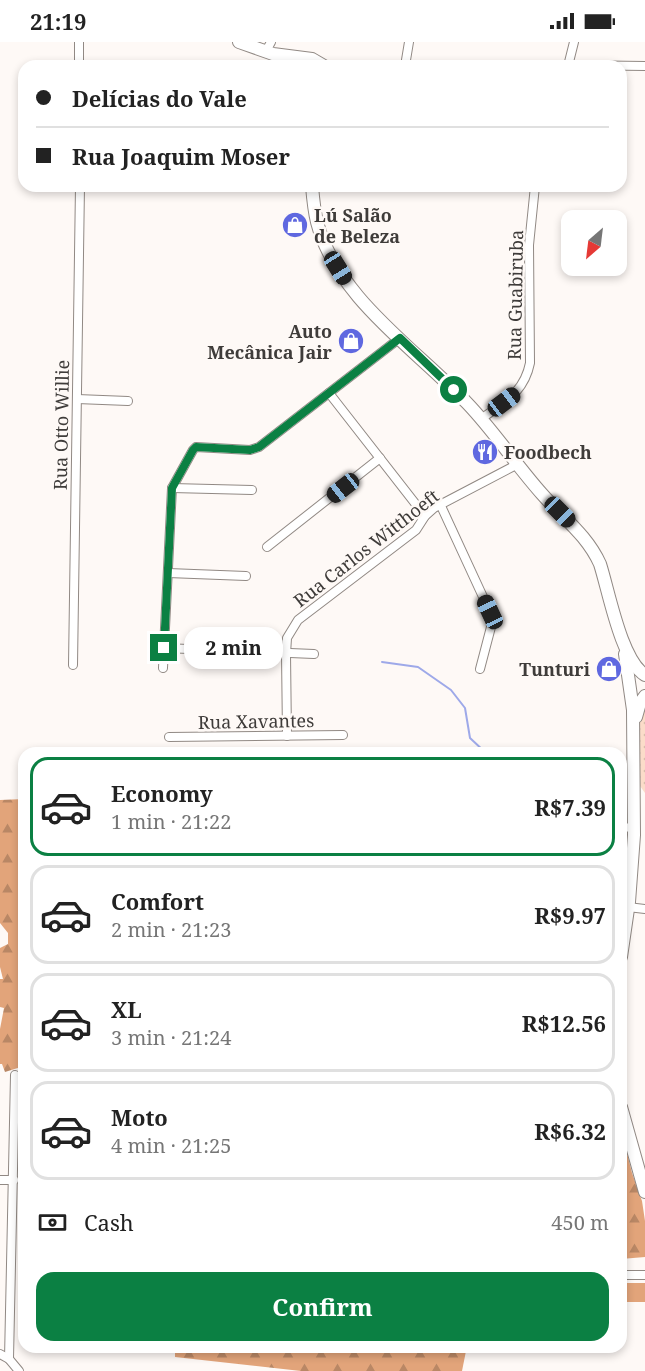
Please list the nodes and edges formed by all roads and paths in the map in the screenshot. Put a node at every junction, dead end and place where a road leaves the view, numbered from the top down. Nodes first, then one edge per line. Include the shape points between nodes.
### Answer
1 (79, 42) edge
2 (239, 42) edge
3 (409, 42) edge
4 (574, 42) edge
5 (270, 49) edge
6 (79, 60) edge
7 (281, 60) edge
8 (314, 60) edge
9 (406, 60) edge
10 (569, 60) edge
11 (627, 66) edge
12 (645, 66) edge
13 (80, 192) edge
14 (313, 192) edge
15 (535, 192) edge
16 (400, 338) junction
17 (329, 393) junction
18 (77, 399) junction
19 (129, 401) dead end
20 (481, 419) junction
21 (380, 458) junction
22 (516, 465) junction
23 (172, 488) junction
24 (252, 490) dead end
25 (441, 506) junction
26 (425, 516) junction
27 (267, 547) dead end
28 (168, 573) junction
29 (246, 576) dead end
30 (623, 643) junction
31 (164, 648) junction
32 (286, 654) junction
33 (314, 654) dead end
34 (73, 665) dead end
35 (163, 668) dead end
36 (480, 669) dead end
37 (645, 675) edge
38 (645, 685) edge
39 (645, 696) edge
40 (633, 710) junction
41 (634, 724) junction
42 (343, 735) dead end
43 (287, 736) junction
44 (169, 737) dead end
45 (634, 788) junction
46 (645, 801) edge
47 (645, 820) edge
48 (627, 827) edge
49 (628, 908) junction
50 (645, 909) edge
51 (627, 915) edge
52 (15, 1075) dead end
53 (627, 1128) edge
54 (0, 1180) edge
55 (14, 1180) junction
56 (645, 1192) edge
57 (627, 1275) edge
58 (645, 1275) edge
59 (0, 1354) edge
60 (9, 1359) junction
61 (19, 1371) edge

1 - 6 street
2 - 5 main road
3 - 9 street
4 - 10 street
5 - 7 main road
5 - 8 main road
11 - 12 street
13 - 18 street, Rua Otto Willie
14 - 16 main road via 317,224 332,258 362,301
15 - 20 street, Rua Guabiruba via 529,245 528,376 519,390
16 - 17 street
16 - 20 main road
17 - 21 street
17 - 23 street via 259,447 196,447
18 - 19 street
18 - 34 street, Rua Otto Willie
20 - 22 main road
21 - 26 street
21 - 27 street
22 - 25 street, Rua Carlos Witthoeft
22 - 30 main road via 583,535 595,553
23 - 24 street
23 - 28 street
25 - 26 street, Rua Carlos Witthoeft
25 - 36 street via 490,612
26 - 32 street, Rua Carlos Witthoeft via 416,530 298,620 287,638
28 - 29 street
28 - 31 street
30 - 37 main road via 632,662
30 - 40 main road
31 - 32 street
31 - 35 street
32 - 33 street
32 - 43 street, Rua Carlos Witthoeft
38 - 40 main road
39 - 41 main road
40 - 41 main road
41 - 45 main road
42 - 43 street, Rua Xavantes
43 - 44 street, Rua Xavantes
45 - 46 main road
45 - 48 main road
47 - 48 main road
48 - 49 main road
49 - 50 street
49 - 51 main road
52 - 55 street
53 - 56 main road
54 - 55 street
55 - 60 street via 17,1193
57 - 58 street
59 - 60 street
60 - 61 street

